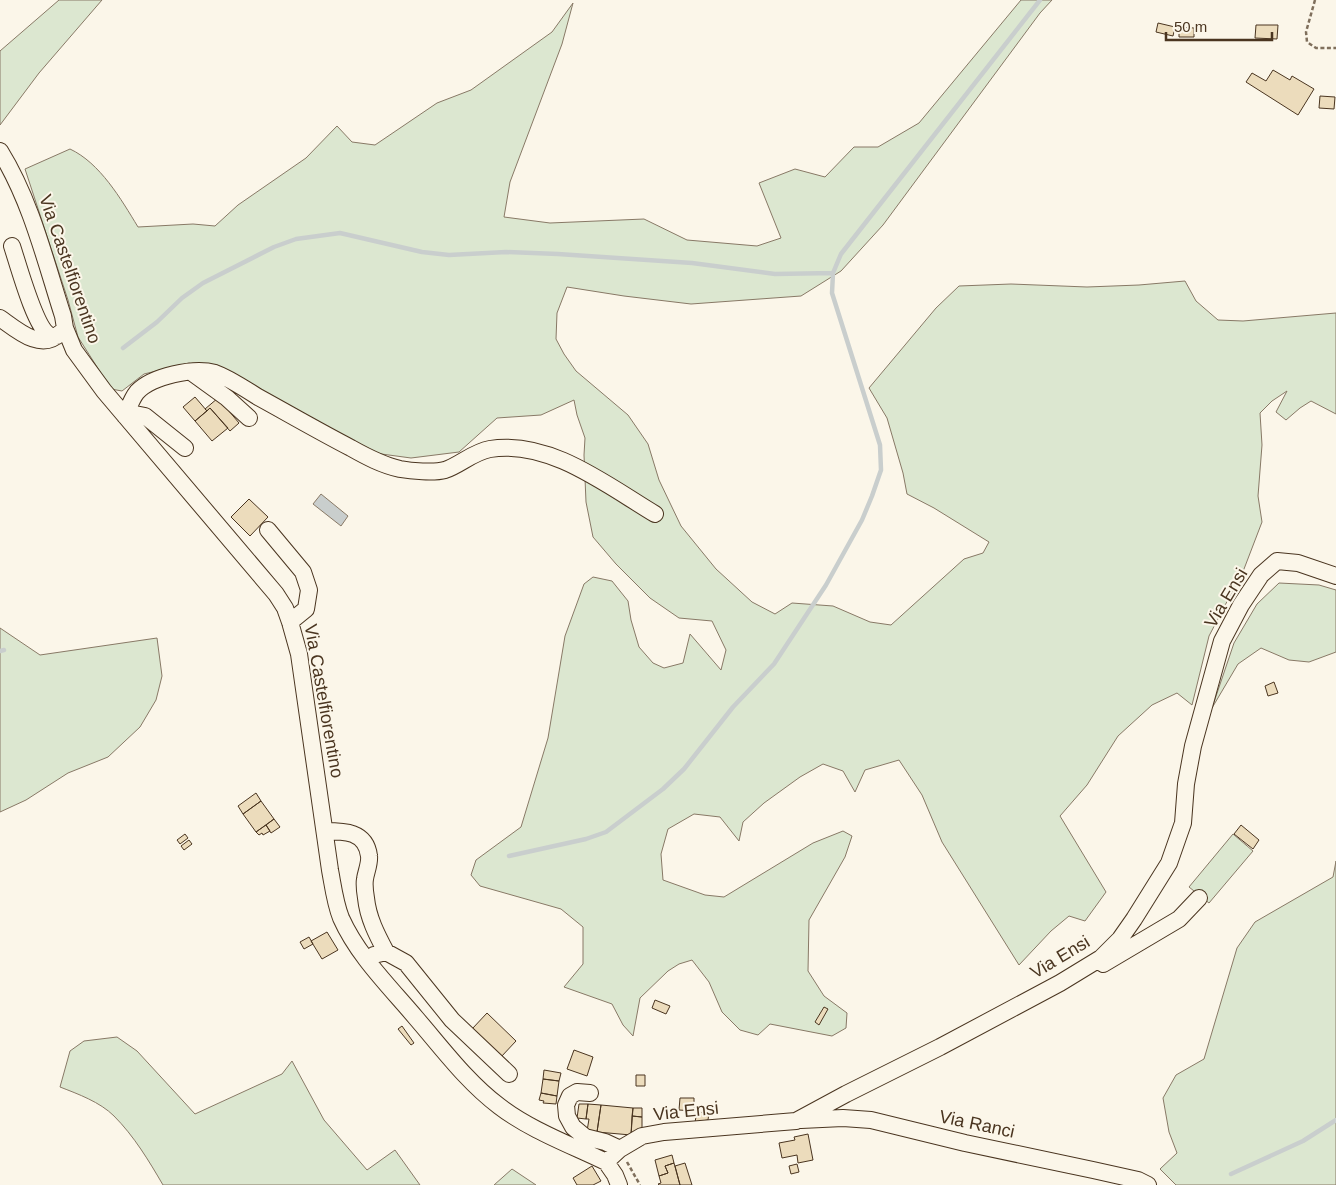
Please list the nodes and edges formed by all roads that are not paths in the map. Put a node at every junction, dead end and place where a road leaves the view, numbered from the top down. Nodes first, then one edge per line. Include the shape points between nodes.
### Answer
1 (0, 151) edge
2 (12, 246) dead end
3 (0, 318) edge
4 (61, 332) junction
5 (191, 372) junction
6 (125, 416) junction
7 (249, 418) dead end
8 (185, 448) dead end
9 (655, 514) dead end
10 (268, 530) dead end
11 (1336, 576) edge
12 (290, 622) junction
13 (324, 831) junction
14 (1199, 898) dead end
15 (375, 955) junction
16 (1043, 992) junction
17 (509, 1074) dead end
18 (590, 1093) dead end
19 (796, 1121) junction
20 (624, 1155) junction
21 (606, 1162) junction
22 (619, 1185) edge
23 (1148, 1185) edge

1 - 4 street, Via Castelfiorentino via 20,187 32,220 63,316
2 - 4 street via 34,312 44,330 49,334
3 - 4 street via 40,342 52,340
4 - 6 street, Via Castelfiorentino
5 - 6 street via 151,382 137,392
5 - 7 street
5 - 9 street via 215,373 336,441 401,469 444,470 489,449 516,448 576,467
6 - 8 street via 146,416
6 - 12 street, Via Castelfiorentino via 276,594
10 - 12 street via 303,572 309,590 306,609
11 - 16 street, Via Ensi via 1298,563 1277,561 1261,575 1222,641 1192,746 1183,823 1169,863 1120,938 1101,958
12 - 13 street, Via Castelfiorentino via 298,654
13 - 15 street, Via Castelfiorentino via 341,916 355,943
13 - 15 street via 348,832 365,844 370,857 365,881 366,900
14 - 16 street via 1179,919 1078,979 1051,992
15 - 17 street via 406,963 452,1020
15 - 21 street, Via Castelfiorentino via 467,1077 489,1098 516,1117
16 - 19 street, Via Ensi
18 - 20 street via 577,1092 570,1096 566,1105 567,1116 573,1127 584,1137 605,1142
19 - 20 street, Via Ensi via 642,1136
19 - 23 street, Via Ranci via 871,1120 1138,1180
20 - 21 street, Via Ensi
21 - 22 street

